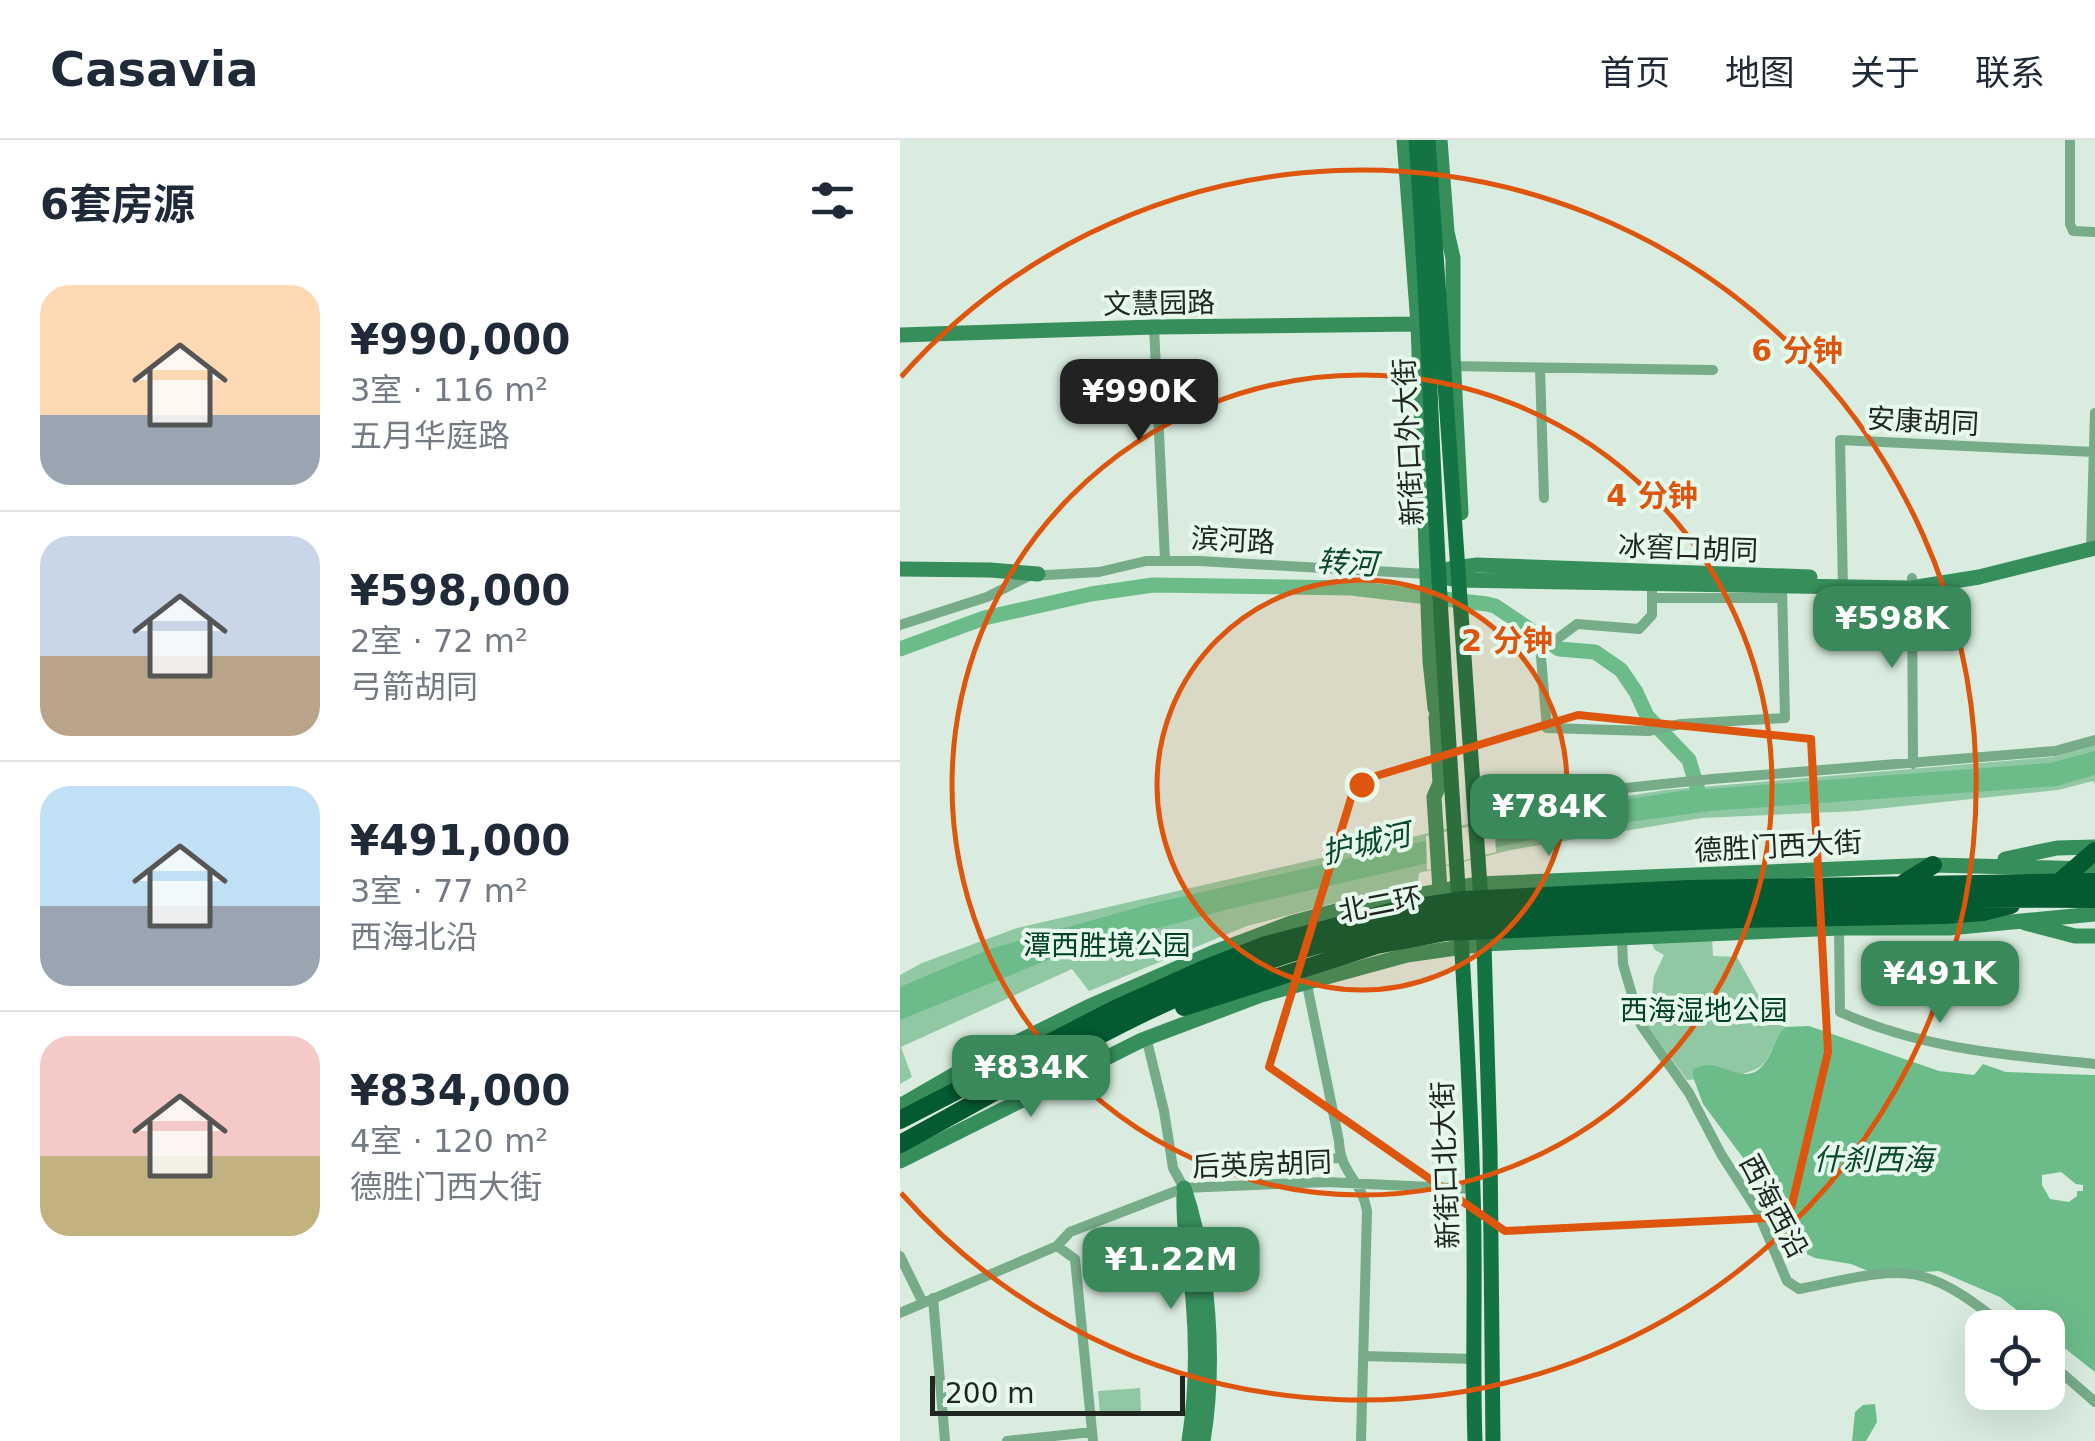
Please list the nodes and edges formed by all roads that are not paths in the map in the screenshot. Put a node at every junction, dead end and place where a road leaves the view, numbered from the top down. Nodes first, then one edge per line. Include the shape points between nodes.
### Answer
1 (1404, 140) edge
2 (1416, 140) edge
3 (1428, 140) edge
4 (1440, 140) edge
5 (2070, 140) edge
6 (2095, 232) edge
7 (1418, 324) junction
8 (1154, 327) junction
9 (900, 335) edge
10 (1448, 366) junction
11 (1540, 368) junction
12 (1713, 370) dead end
13 (1432, 400) junction
14 (2095, 414) edge
15 (1422, 434) junction
16 (2093, 452) edge
17 (1544, 498) dead end
18 (2093, 544) edge
19 (1165, 560) junction
20 (900, 569) edge
21 (1038, 574) junction
22 (1458, 578) junction
23 (1433, 581) junction
24 (1843, 583) junction
25 (1912, 583) junction
26 (1652, 592) junction
27 (1782, 592) junction
28 (1435, 608) junction
29 (900, 625) edge
30 (1436, 708) junction
31 (2095, 740) edge
32 (1451, 742) junction
33 (1913, 764) junction
34 (1474, 796) junction
35 (2095, 849) edge
36 (1983, 864) junction
37 (1933, 865) junction
38 (2095, 869) edge
39 (1630, 877) junction
40 (2095, 882) edge
41 (1478, 884) junction
42 (1903, 884) junction
43 (1460, 888) junction
44 (1440, 890) junction
45 (1689, 897) junction
46 (1880, 899) junction
47 (2095, 899) edge
48 (1913, 912) junction
49 (2095, 914) edge
50 (1631, 918) junction
51 (2012, 920) junction
52 (1291, 923) junction
53 (1974, 926) junction
54 (1839, 928) junction
55 (1648, 936) junction
56 (2095, 936) edge
57 (1622, 938) junction
58 (1484, 944) junction
59 (1460, 948) junction
60 (1269, 961) junction
61 (1306, 980) junction
62 (1142, 1040) junction
63 (2095, 1064) edge
64 (900, 1106) edge
65 (900, 1120) edge
66 (900, 1144) edge
67 (1340, 1158) junction
68 (900, 1161) edge
69 (1262, 1182) junction
70 (1358, 1184) junction
71 (1184, 1188) junction
72 (1473, 1189) junction
73 (1057, 1246) junction
74 (900, 1256) edge
75 (928, 1300) junction
76 (1982, 1310) edge
77 (900, 1312) edge
78 (1363, 1356) junction
79 (1474, 1359) junction
80 (2065, 1375) edge
81 (2095, 1402) edge
82 (1092, 1436) edge
83 (945, 1441) edge
84 (1007, 1441) edge
85 (1189, 1441) edge
86 (1204, 1441) edge
87 (1361, 1441) edge
88 (1475, 1441) edge
89 (1492, 1441) edge

1 - 7 street, 新街口外大街
2 - 13 main road, 新街口外大街
3 - 10 main road, 新街口外大街
4 - 10 street, 新街口外大街 via 1453,258
5 - 6 street via 2070,224 2073,231
7 - 8 street, 文慧园路
7 - 15 street, 新街口外大街
8 - 9 street, 文慧园路
8 - 19 street
10 - 11 street
10 - 22 main road, 新街口外大街
11 - 12 street
11 - 17 street
13 - 15 main road
13 - 23 main road, 新街口外大街
14 - 16 street
15 - 23 street, 新街口外大街
16 - 18 street
16 - 24 street, 安康胡同 via 1840,440
18 - 25 street, 冰窖口胡同 via 1980,577
19 - 21 street, 滨河路 via 1096,573
19 - 23 street, 滨河路
20 - 21 street
21 - 29 street
22 - 23 street
22 - 24 street, 冰窖口胡同
22 - 26 street, 冰窖口胡同
22 - 34 main road, 新街口外大街
23 - 28 main road, 新街口外大街
24 - 25 street, 冰窖口胡同
24 - 27 street, 冰窖口胡同
25 - 33 street
26 - 27 street, 冰窖口胡同
26 - 27 street via 1652,615 1639,628 1576,624 1544,649 1547,728 1648,730 1785,718
28 - 30 street, 新街口外大街 via 1430,661
28 - 32 main road, 新街口外大街
30 - 32 street, 新街口外大街
30 - 44 street, 新街口外大街
31 - 33 street via 2055,751
32 - 43 main road, 新街口外大街
33 - 34 street via 1490,802
34 - 41 main road, 新街口外大街
35 - 36 street via 2057,848
35 - 60 highway via 2044,893 1983,912 1446,932
36 - 37 street, 德胜门西大街
36 - 38 street
37 - 39 street, 德胜门西大街
37 - 42 highway
39 - 41 street, 德胜门西大街
39 - 50 street
40 - 42 highway, 北二环
41 - 43 street, 德胜门西大街
41 - 58 main road, 新街口北大街
42 - 45 highway, 北二环
43 - 44 street, 德胜门西大街
43 - 59 main road, 新街口北大街
44 - 52 street, 德胜门西大街
45 - 46 highway, 北二环
45 - 60 highway, 北二环 via 1464,900 1398,910
46 - 47 highway, 北二环
46 - 48 highway
48 - 50 street
48 - 53 street
49 - 51 street
50 - 55 street
50 - 58 street via 1534,923
51 - 53 street
51 - 56 street
52 - 61 street
52 - 64 street, 德胜门西大街 via 1088,1007
53 - 54 street
54 - 55 street
54 - 63 street via 1840,1012 1938,1046
55 - 57 street
57 - 58 street
57 - 76 street, 西海西沿 via 1641,1025 1757,1210 1787,1282 1799,1290 1919,1274
58 - 59 street
58 - 89 main road, 新街口北大街
59 - 61 street
59 - 72 main road, 新街口北大街
60 - 65 highway, 北二环 via 1113,1010
60 - 66 highway via 1182,1008 1125,1022
61 - 62 street
61 - 67 street
62 - 68 street
62 - 71 street via 1173,1168
67 - 69 street via 1262,1163
67 - 70 street
69 - 70 street, 后英房胡同
69 - 71 street, 后英房胡同
70 - 72 street, 后英房胡同
70 - 78 street via 1367,1211
71 - 73 street, 后英房胡同 via 1070,1232
71 - 85 street via 1193,1300
71 - 86 street via 1197,1225 1207,1300
72 - 79 main road, 新街口北大街
73 - 75 street, 后英房胡同
73 - 82 street via 1075,1259
74 - 75 street
75 - 77 street, 后英房胡同
75 - 83 street
78 - 79 street
78 - 87 street
79 - 88 main road, 新街口北大街
80 - 81 street
82 - 84 street

